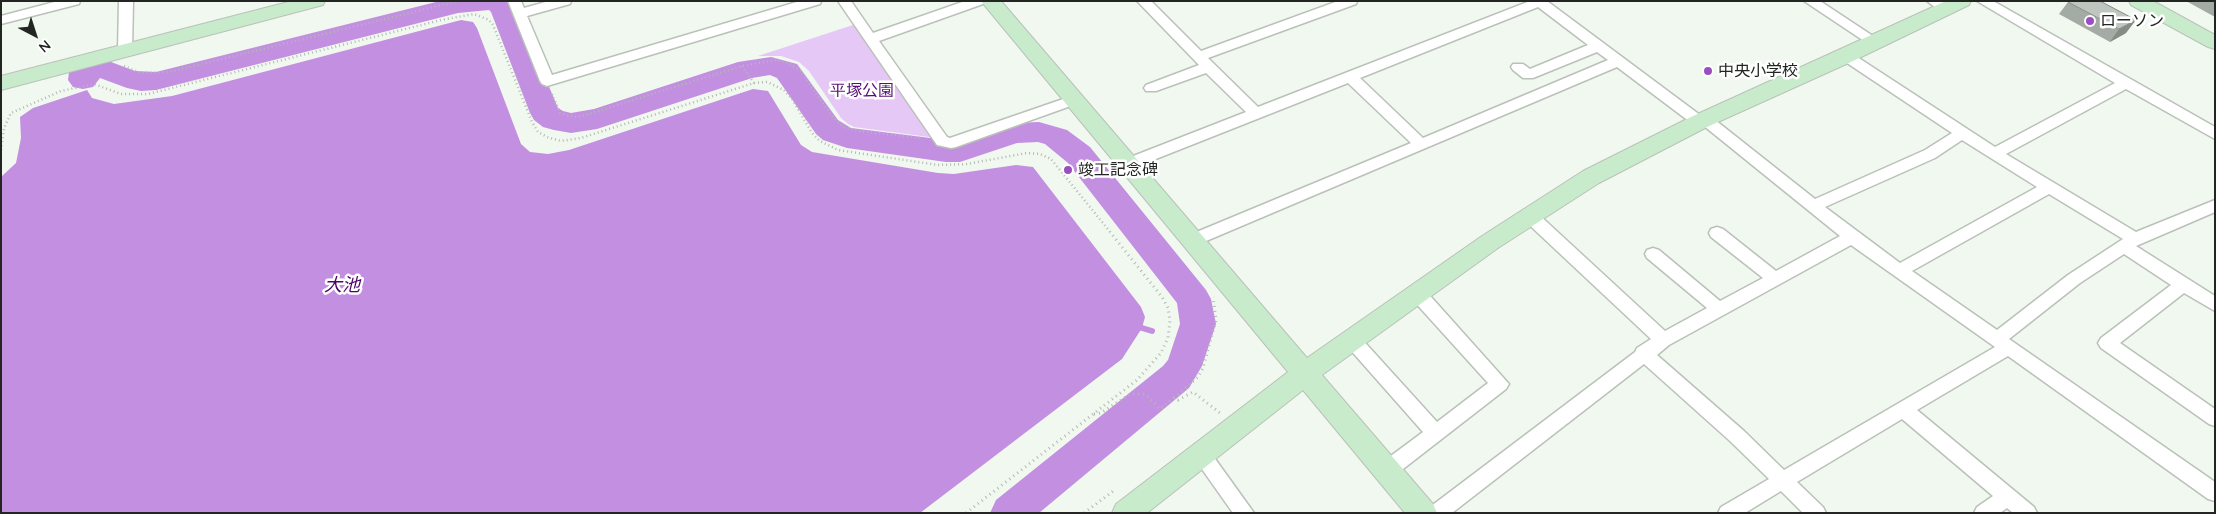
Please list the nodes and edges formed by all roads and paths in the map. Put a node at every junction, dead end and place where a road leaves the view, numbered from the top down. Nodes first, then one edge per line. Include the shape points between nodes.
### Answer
1 (74, 1) edge
2 (126, 1) edge
3 (316, 1) edge
4 (458, 1) edge
5 (565, 1) edge
6 (815, 1) edge
7 (844, 1) edge
8 (978, 1) edge
9 (990, 1) edge
10 (1143, 1) edge
11 (1351, 1) edge
12 (1810, 1) edge
13 (1983, 1) edge
14 (2138, 1) edge
15 (2162, 1) edge
16 (1539, 2) edge
17 (1947, 4) edge
18 (516, 8) edge
19 (1, 20) edge
20 (2215, 29) edge
21 (870, 39) junction
22 (1875, 42) junction
23 (2215, 43) edge
24 (1599, 46) junction
25 (125, 51) junction
26 (106, 56) junction
27 (1846, 56) junction
28 (1203, 62) junction
29 (1619, 62) junction
30 (742, 66) junction
31 (1518, 67) dead end
32 (1350, 77) junction
33 (547, 81) junction
34 (1, 83) edge
35 (754, 83) junction
36 (2126, 83) junction
37 (1151, 88) dead end
38 (1074, 100) junction
39 (1255, 113) junction
40 (1702, 120) junction
41 (1962, 133) junction
42 (2215, 134) edge
43 (942, 141) junction
44 (1421, 144) junction
45 (1, 150) edge
46 (1994, 154) junction
47 (1128, 164) junction
48 (2049, 187) junction
49 (1814, 206) junction
50 (2215, 206) edge
51 (1530, 216) junction
52 (1717, 233) dead end
53 (1852, 237) junction
54 (1193, 240) junction
55 (2130, 243) junction
56 (1653, 254) dead end
57 (1899, 271) junction
58 (1776, 279) junction
59 (2184, 284) junction
60 (1209, 291) dead end
61 (1418, 294) junction
62 (2215, 305) edge
63 (1720, 310) junction
64 (1663, 340) junction
65 (1353, 341) junction
66 (2003, 344) junction
67 (1643, 353) junction
68 (1306, 373) junction
69 (1174, 398) junction
70 (1904, 410) junction
71 (1221, 413) dead end
72 (1093, 414) junction
73 (2215, 419) edge
74 (1435, 432) junction
75 (1201, 455) junction
76 (1387, 470) junction
77 (1783, 479) junction
78 (2212, 486) edge
79 (2007, 497) junction
80 (966, 513) edge
81 (1126, 513) edge
82 (1244, 513) edge
83 (1423, 513) edge
84 (1437, 513) edge
85 (1728, 513) edge
86 (1816, 513) edge
87 (1984, 513) edge
88 (2027, 513) edge

1 - 19 street
2 - 25 street
3 - 25 street
4 - 26 path via 157,73 130,70
5 - 18 street
6 - 33 street
7 - 21 street
8 - 21 street
9 - 38 street
10 - 28 street
11 - 28 street
12 - 22 street
13 - 36 street
14 - 23 street
15 - 20 street
16 - 24 street
16 - 32 street
17 - 22 street
18 - 33 street
21 - 43 street
22 - 27 street
24 - 29 street
24 - 31 street via 1528,75
25 - 26 street
26 - 34 street
27 - 40 street
27 - 41 street
28 - 37 street
28 - 39 street
29 - 40 street
29 - 44 street
30 - 33 path via 574,117 560,113
30 - 35 path
30 - 43 path via 776,60 794,66 843,127
32 - 39 street
32 - 44 street
35 - 45 path via 581,138 561,141 538,132 493,25 474,14 148,94 110,92 94,84 61,91 11,113 4,128
35 - 72 path via 767,82 784,90 812,133 828,146 843,152 938,166 1027,153 1051,159 1168,308 1168,338 1161,353 1137,380
36 - 42 street
36 - 46 street
38 - 43 street via 951,143
38 - 47 street
39 - 47 street
40 - 49 street
40 - 51 street via 1591,177
41 - 46 street
41 - 49 street via 1930,154
44 - 54 street
46 - 48 street
47 - 54 street
48 - 55 street
48 - 57 street
49 - 53 street
50 - 55 street
51 - 61 street
51 - 64 street
52 - 58 street
53 - 57 street
53 - 58 street
54 - 68 street
55 - 59 street
55 - 66 street via 2074,279
56 - 63 street
57 - 66 street
58 - 63 street
59 - 62 street
59 - 73 street via 2107,343
60 - 69 path via 1214,298 1216,320 1203,368 1198,377
61 - 65 street
61 - 74 street via 1500,384
63 - 64 street
64 - 67 street
65 - 68 street
65 - 74 street
66 - 70 street
66 - 78 street
67 - 77 street
67 - 84 street
68 - 75 street
68 - 76 street
69 - 71 path via 1178,400 1193,392
69 - 72 path via 1160,409 1145,394 1130,394 1101,413
70 - 77 street
70 - 79 street
72 - 80 path
74 - 76 street
75 - 81 street
75 - 82 street
76 - 83 street
77 - 85 street
77 - 86 street
79 - 87 street
79 - 88 street

